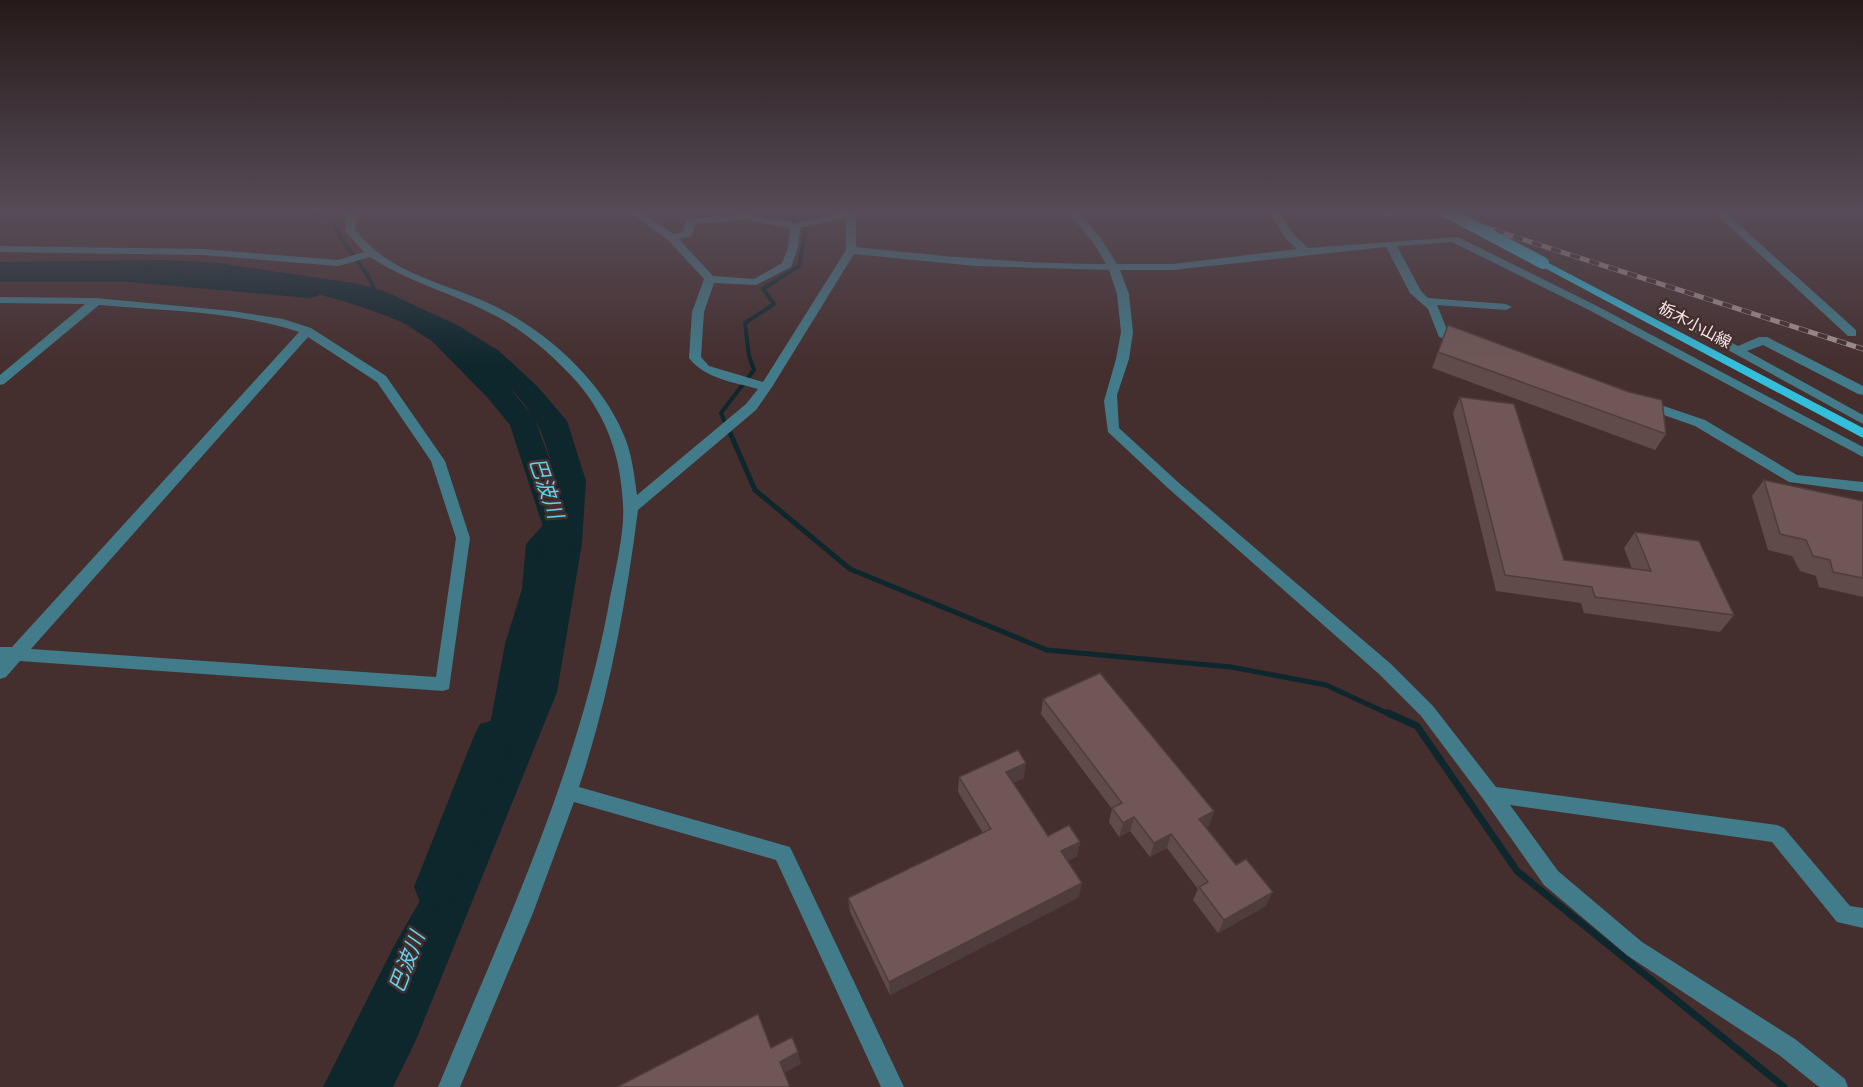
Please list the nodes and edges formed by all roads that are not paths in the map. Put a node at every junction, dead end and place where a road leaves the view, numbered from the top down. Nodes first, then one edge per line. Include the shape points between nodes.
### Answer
1 (388, 263) edge
2 (695, 263) edge
3 (789, 263) edge
4 (843, 263) edge
5 (972, 263) edge
6 (1112, 263) edge
7 (1214, 263) edge
8 (1399, 263) edge
9 (1502, 263) edge
10 (1542, 263) edge
11 (1775, 263) edge
12 (1115, 268) junction
13 (710, 279) junction
14 (0, 300) edge
15 (96, 301) junction
16 (1425, 301) junction
17 (1506, 307) dead end
18 (1681, 320) dead end
19 (307, 332) junction
20 (1852, 333) dead end
21 (1478, 348) edge
22 (1738, 351) junction
23 (0, 381) edge
24 (766, 387) junction
25 (1863, 391) edge
26 (1636, 402) edge
27 (1863, 420) edge
28 (1863, 434) edge
29 (1863, 453) edge
30 (1863, 488) edge
31 (631, 508) junction
32 (8, 654) edge
33 (0, 672) edge
34 (568, 792) junction
35 (1491, 794) junction
36 (1863, 918) edge
37 (449, 1087) edge
38 (893, 1087) edge
39 (1837, 1087) edge

1 - 31 street via 525,328 580,379 615,431 626,468
2 - 13 street
3 - 13 street via 756,282
4 - 24 street
5 - 12 street
6 - 12 street
7 - 12 street
8 - 16 street
9 - 29 street
10 - 28 main road, 栃木小山線, bridge
11 - 20 street
12 - 35 street via 1121,280 1127,322 1124,352 1110,400 1113,429 1385,669 1427,711
13 - 24 street via 698,312 695,358 705,369
14 - 15 street
15 - 19 street via 232,314 283,323
15 - 23 street
16 - 17 street
16 - 21 street via 1433,308 1443,334
18 - 22 street
19 - 32 street
19 - 32 street via 382,379 438,461 463,538 443,684
22 - 25 street via 1763,340
22 - 27 street
24 - 31 street via 751,407
26 - 30 street via 1700,423 1794,479
31 - 34 street via 606,658
32 - 33 street
34 - 37 street
34 - 38 street via 783,853
35 - 36 street via 1777,834 1844,915
35 - 39 street via 1551,878 1635,949 1787,1047

